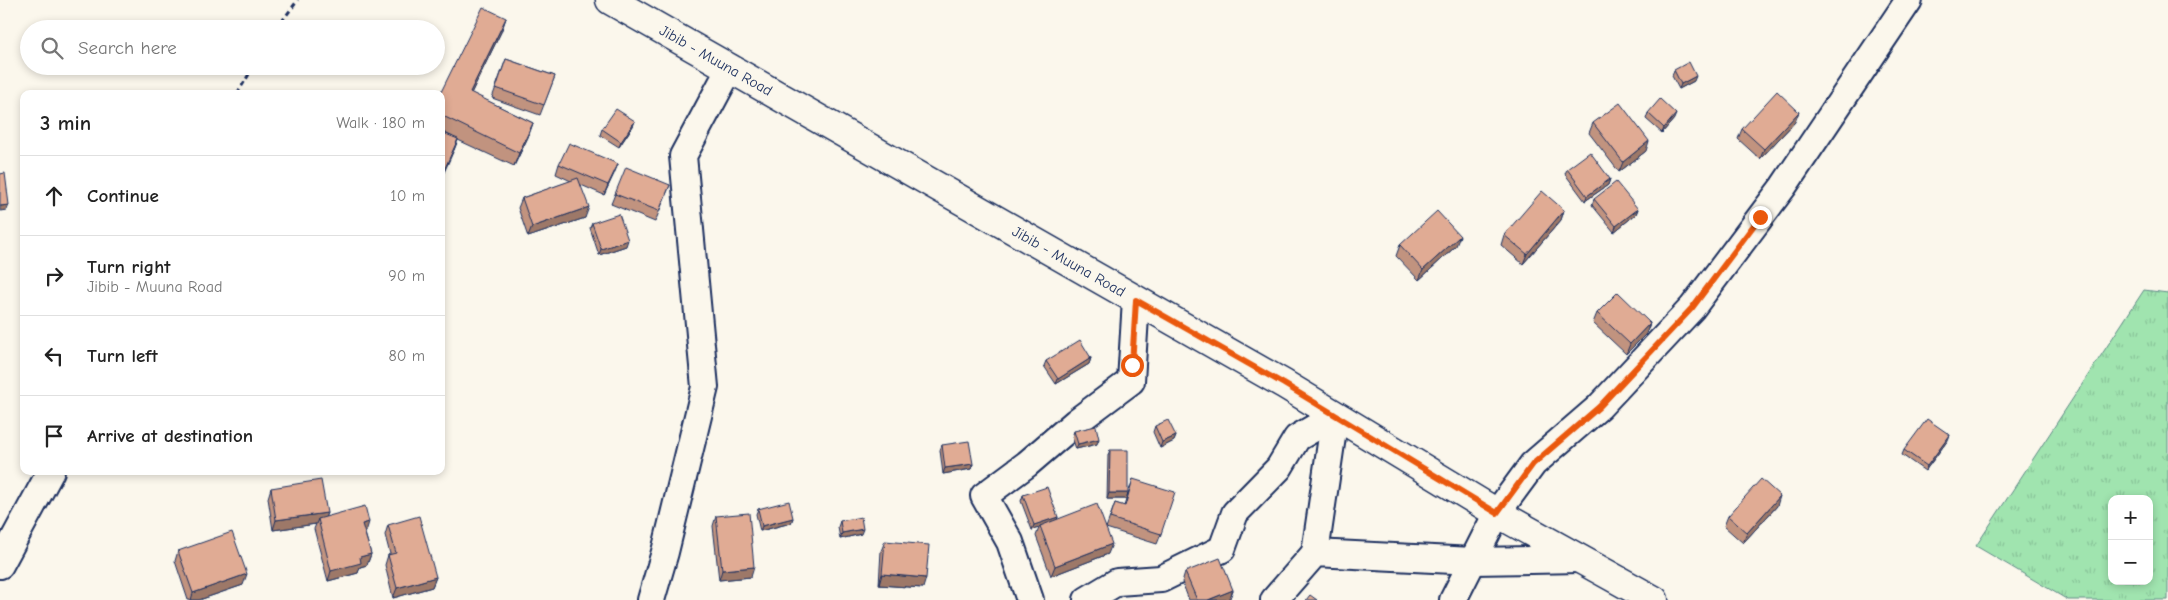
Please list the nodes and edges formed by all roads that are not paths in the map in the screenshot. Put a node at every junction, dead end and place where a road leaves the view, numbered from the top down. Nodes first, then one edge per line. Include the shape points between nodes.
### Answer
1 (610, 0) edge
2 (1910, 0) edge
3 (730, 68) junction
4 (1136, 300) junction
5 (1335, 416) junction
6 (49, 475) edge
7 (1497, 513) junction
8 (1315, 554) junction
9 (1580, 559) junction
10 (1473, 561) junction
11 (0, 565) edge
12 (650, 600) edge
13 (1030, 600) edge
14 (1087, 600) edge
15 (1274, 600) edge
16 (1453, 600) edge
17 (1654, 600) edge

1 - 3 street, Jibib - Muuna Road
2 - 7 street via 1783,187 1692,308 1599,407 1533,464
3 - 4 street, Jibib - Muuna Road
3 - 12 street via 684,156 705,387 665,552
4 - 5 street, Jibib - Muuna Road
4 - 13 street via 1131,381 984,496 1010,542
5 - 7 street, Jibib - Muuna Road
5 - 8 street
5 - 14 street via 1297,438 1279,468 1235,513 1222,549 1161,579 1117,582
6 - 11 street
7 - 9 street, Jibib - Muuna Road
7 - 10 street
8 - 10 street
8 - 15 street
9 - 10 street
9 - 17 street, Jibib - Muuna Road
10 - 16 street

